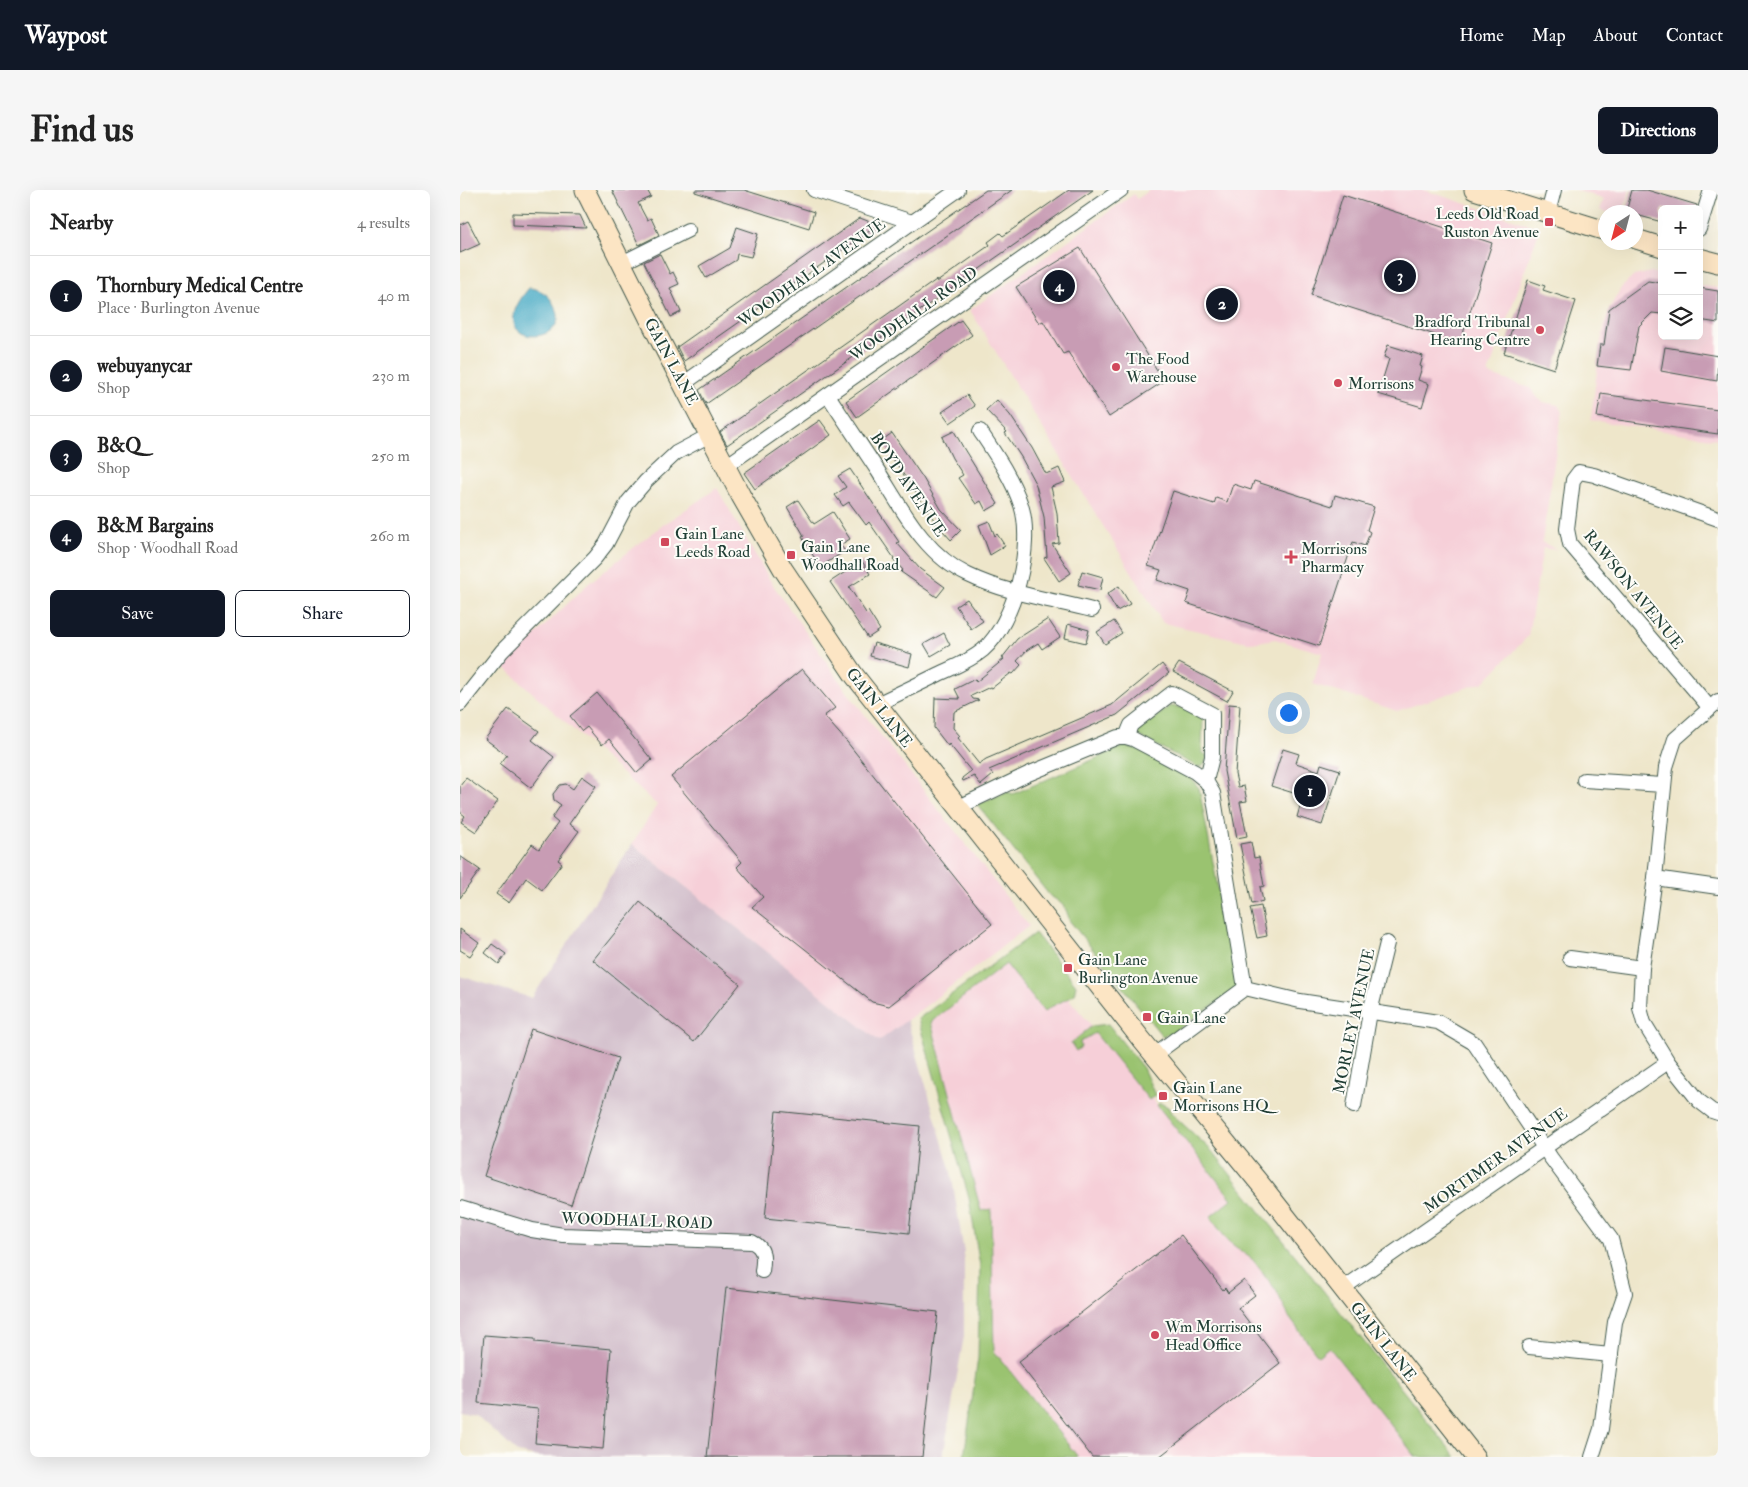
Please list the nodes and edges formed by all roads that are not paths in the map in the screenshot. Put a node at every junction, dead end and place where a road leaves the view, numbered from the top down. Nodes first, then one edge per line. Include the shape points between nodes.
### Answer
1 (585, 190) edge
2 (814, 190) edge
3 (958, 190) edge
4 (1121, 190) edge
5 (1474, 190) edge
6 (1554, 190) edge
7 (1711, 190) edge
8 (1548, 213) junction
9 (1703, 216) edge
10 (912, 222) junction
11 (1598, 229) edge
12 (688, 230) dead end
13 (1643, 241) edge
14 (1658, 246) edge
15 (1703, 259) edge
16 (622, 263) junction
17 (1718, 264) edge
18 (683, 384) junction
19 (828, 395) junction
20 (980, 431) dead end
21 (710, 435) junction
22 (726, 466) junction
23 (1718, 519) edge
24 (1017, 591) junction
25 (1092, 610) dead end
26 (460, 704) edge
27 (877, 704) junction
28 (1714, 705) edge
29 (1126, 737) junction
30 (1584, 780) dead end
31 (1206, 781) junction
32 (1663, 786) junction
33 (959, 807) junction
34 (1655, 878) junction
35 (1718, 887) edge
36 (1387, 943) dead end
37 (1570, 958) dead end
38 (1642, 968) junction
39 (1245, 988) junction
40 (1370, 1012) junction
41 (1154, 1055) junction
42 (1668, 1062) junction
43 (1354, 1106) dead end
44 (1718, 1113) edge
45 (1544, 1147) junction
46 (460, 1208) edge
47 (762, 1271) dead end
48 (1343, 1288) junction
49 (1528, 1347) dead end
50 (1611, 1355) junction
51 (1475, 1457) edge
52 (1592, 1457) edge

1 - 16 street, GAIN LANE
2 - 10 street
3 - 10 street, WOODHALL AVENUE
4 - 19 street, WOODHALL ROAD
5 - 8 street
6 - 8 street
7 - 9 street
8 - 11 street
10 - 18 street, WOODHALL AVENUE
12 - 16 street
13 - 14 street
15 - 17 street
16 - 18 street, GAIN LANE
18 - 21 street, GAIN LANE
19 - 22 street, WOODHALL ROAD
19 - 24 street, BOYD AVENUE via 915,528 934,551 948,564 968,575
20 - 24 street via 1011,479 1021,506 1026,529
21 - 22 street, GAIN LANE
21 - 26 street via 676,453 646,480 628,502 595,558 502,651
22 - 27 street, GAIN LANE via 767,543 807,607
23 - 28 street, RAWSON AVENUE via 1580,472 1573,480 1567,529 1570,544
24 - 25 street, BOYD AVENUE
24 - 27 street via 998,633 983,650 968,661
27 - 33 street, GAIN LANE
28 - 32 street via 1675,739
29 - 31 street
29 - 31 street via 1131,726 1172,693 1212,714 1212,757
29 - 33 street via 1118,737 1028,774
30 - 32 street
31 - 39 street via 1212,793
32 - 34 street
33 - 41 street, GAIN LANE
34 - 35 street
34 - 38 street
36 - 40 street, MORLEY AVENUE
37 - 38 street
38 - 42 street via 1640,1008 1644,1024
39 - 40 street
39 - 41 street
40 - 43 street, MORLEY AVENUE
40 - 45 street via 1438,1022 1474,1043
41 - 48 street, GAIN LANE
42 - 44 street via 1699,1101
42 - 45 street, MORTIMER AVENUE
45 - 48 street, MORTIMER AVENUE
45 - 50 street via 1611,1239 1624,1293 1615,1322
46 - 47 street, WOODHALL ROAD via 532,1230 563,1235 752,1242 763,1253
48 - 51 street, GAIN LANE
49 - 50 street
50 - 52 street via 1601,1429

